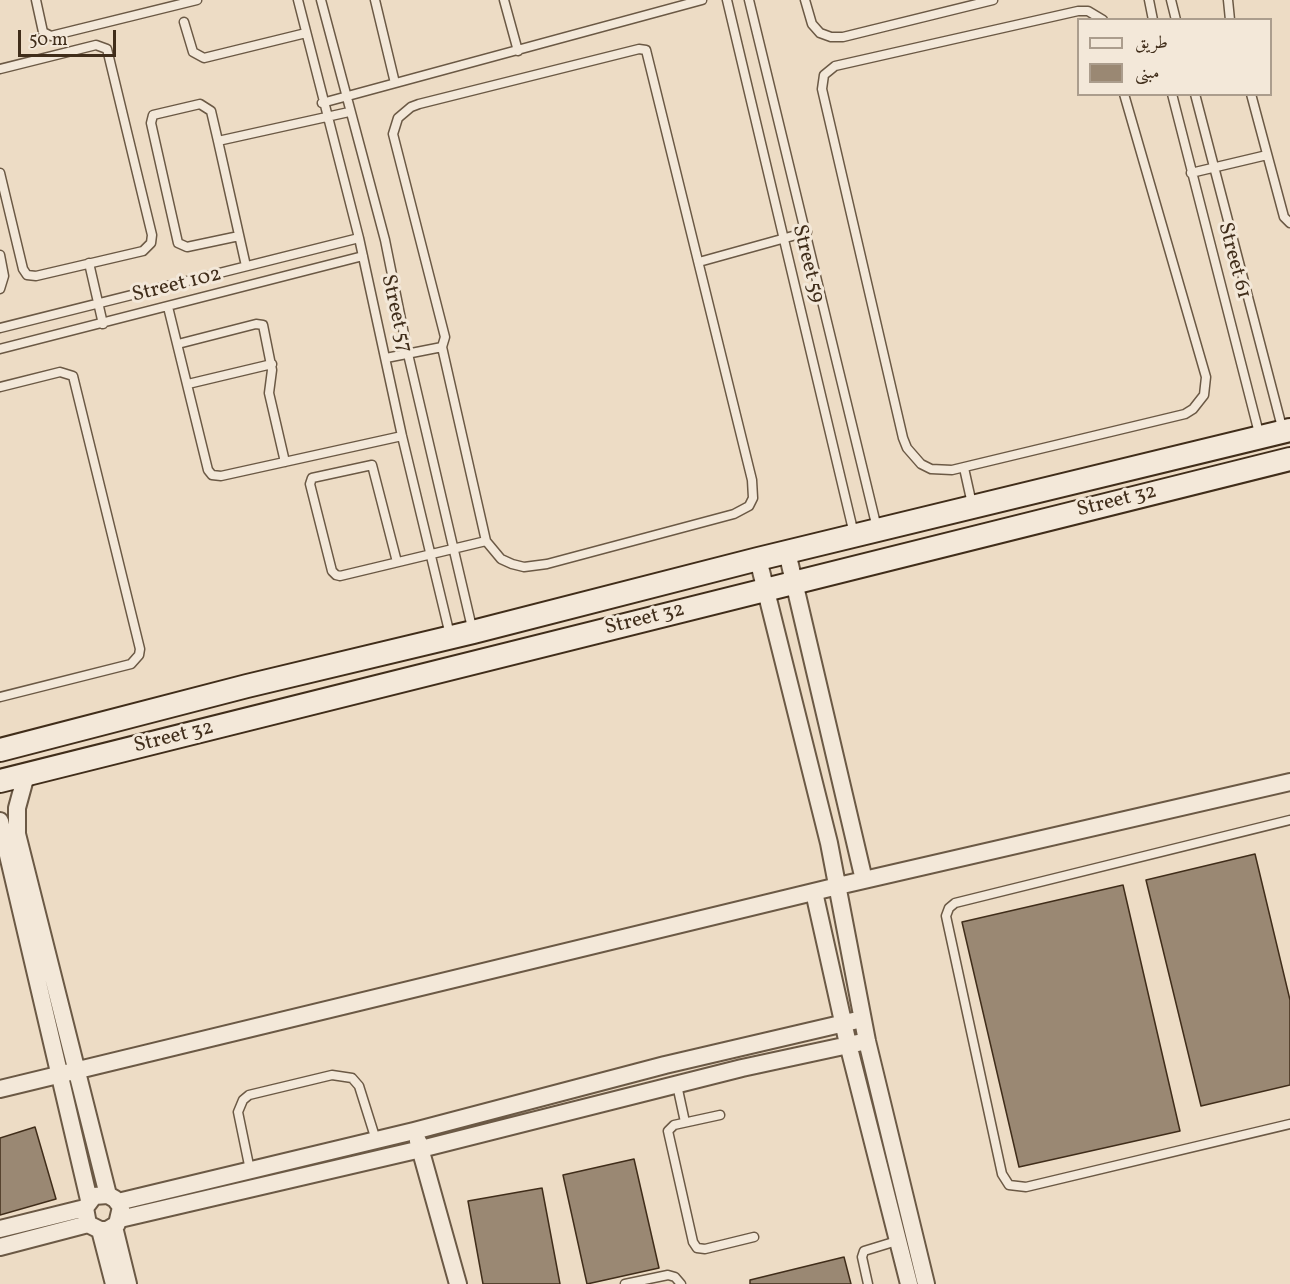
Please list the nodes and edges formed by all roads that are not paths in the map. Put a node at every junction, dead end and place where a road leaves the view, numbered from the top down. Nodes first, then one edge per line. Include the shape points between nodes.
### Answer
1 (36, 0) edge
2 (197, 0) edge
3 (298, 0) edge
4 (321, 0) edge
5 (375, 0) edge
6 (504, 0) edge
7 (702, 0) edge
8 (727, 0) edge
9 (749, 0) edge
10 (805, 0) edge
11 (993, 0) edge
12 (1149, 0) edge
13 (1171, 0) edge
14 (1228, 0) edge
15 (1100, 18) edge
16 (1154, 18) edge
17 (1176, 18) edge
18 (1230, 18) edge
19 (184, 22) dead end
20 (306, 33) junction
21 (518, 51) junction
22 (0, 69) edge
23 (395, 83) junction
24 (346, 96) junction
25 (1125, 96) edge
26 (1172, 96) edge
27 (1196, 96) edge
28 (1252, 96) edge
29 (322, 103) junction
30 (349, 112) junction
31 (326, 117) junction
32 (218, 141) junction
33 (1267, 155) junction
34 (1214, 167) junction
35 (0, 173) edge
36 (1191, 173) junction
37 (1290, 223) edge
38 (807, 232) junction
39 (239, 236) junction
40 (359, 238) junction
41 (782, 238) junction
42 (0, 255) edge
43 (363, 256) junction
44 (699, 262) junction
45 (89, 263) junction
46 (246, 266) junction
47 (0, 289) edge
48 (98, 304) junction
49 (168, 307) junction
50 (103, 324) junction
51 (0, 328) edge
52 (178, 344) junction
53 (442, 347) junction
54 (0, 349) edge
55 (408, 354) junction
56 (386, 358) junction
57 (272, 364) junction
58 (188, 384) junction
59 (0, 387) edge
60 (1286, 430) edge
61 (402, 436) junction
62 (1260, 437) junction
63 (1290, 459) edge
64 (285, 462) junction
65 (1267, 464) junction
66 (964, 468) junction
67 (973, 508) junction
68 (878, 531) junction
69 (855, 537) junction
70 (486, 541) junction
71 (453, 548) junction
72 (787, 552) junction
73 (432, 553) junction
74 (758, 559) junction
75 (397, 562) junction
76 (795, 582) junction
77 (765, 590) junction
78 (473, 632) junction
79 (450, 638) junction
80 (480, 662) junction
81 (458, 667) junction
82 (0, 697) edge
83 (0, 750) edge
84 (26, 775) junction
85 (0, 782) edge
86 (1290, 782) edge
87 (1290, 820) edge
88 (0, 821) edge
89 (864, 880) junction
90 (838, 886) junction
91 (814, 892) junction
92 (862, 1019) junction
93 (843, 1023) junction
94 (867, 1041) junction
95 (848, 1044) junction
96 (737, 1048) junction
97 (742, 1068) junction
98 (76, 1071) junction
99 (58, 1075) junction
100 (677, 1084) junction
101 (0, 1089) edge
102 (720, 1115) dead end
103 (685, 1122) junction
104 (1290, 1124) edge
105 (414, 1131) junction
106 (376, 1140) junction
107 (421, 1149) junction
108 (250, 1170) junction
109 (113, 1198) junction
110 (99, 1218) junction
111 (0, 1229) edge
112 (754, 1237) dead end
113 (915, 1237) junction
114 (899, 1241) junction
115 (0, 1247) edge
116 (114, 1284) edge
117 (128, 1284) edge
118 (458, 1284) edge
119 (625, 1284) edge
120 (681, 1284) edge
121 (868, 1284) edge
122 (909, 1284) edge
123 (926, 1284) edge

1 - 2 lane via 43,32 51,36
3 - 20 lane, Street 57
4 - 24 lane, Street 57
5 - 23 lane
6 - 21 lane
7 - 21 lane
8 - 41 lane, Street 59
9 - 38 lane, Street 59
10 - 11 lane via 812,24 820,33 843,37
12 - 16 lane
13 - 17 lane
14 - 18 lane
15 - 66 lane via 1088,11 1078,11 836,66 822,81 907,448 931,469
19 - 20 lane via 193,52 204,58
20 - 29 lane, Street 57
21 - 23 lane
22 - 45 lane via 96,45 110,52 152,239 143,251
23 - 24 lane
24 - 29 lane
24 - 30 lane, Street 57
25 - 66 lane via 1206,376 1204,395 1185,414
26 - 36 lane, Street 61
27 - 34 lane, Street 61
28 - 33 lane
29 - 31 lane, Street 57
30 - 31 lane
30 - 55 lane, Street 57 via 385,240
31 - 32 lane
31 - 40 lane, Street 57
32 - 39 lane
32 - 39 lane via 211,111 205,105 157,114 151,119 177,243 187,247
33 - 34 lane
33 - 37 lane via 1284,217
34 - 36 lane
34 - 60 lane, Street 61
35 - 45 lane via 24,273 36,276
36 - 62 lane, Street 61
38 - 41 lane
38 - 68 lane, Street 59
39 - 46 lane
40 - 43 lane, Street 57
40 - 46 lane, Street 102
41 - 44 lane
41 - 69 lane, Street 59
42 - 47 lane via 4,276
43 - 49 lane, Street 102
43 - 56 lane, Street 57
44 - 53 lane via 648,52 644,49 411,107 399,118 393,134 445,337
44 - 70 lane via 752,480 753,498 749,506 734,514 535,566 501,559
45 - 48 lane
46 - 48 lane, Street 102
48 - 50 lane
48 - 51 lane, Street 102
49 - 50 lane, Street 102
49 - 52 lane
50 - 54 lane, Street 102
52 - 57 lane via 260,324 266,332
52 - 58 lane
53 - 55 lane
53 - 70 lane
55 - 56 lane
55 - 71 lane, Street 57
56 - 61 lane, Street 57
57 - 58 lane
57 - 64 lane via 269,393
58 - 64 lane via 212,475 218,477
59 - 82 lane via 60,372 73,375 140,649 131,664
60 - 62 main road, Street 32
60 - 63 main road
61 - 64 lane
61 - 73 lane, Street 57
62 - 65 main road
62 - 67 main road, Street 32
63 - 65 main road, Street 32
65 - 76 main road, Street 32
66 - 67 lane
67 - 68 main road, Street 32
68 - 69 main road, Street 32
69 - 72 main road, Street 32
70 - 71 lane
71 - 73 lane
71 - 78 lane, Street 57
72 - 74 main road, Street 32
72 - 76 street
73 - 75 lane
73 - 79 lane, Street 57
74 - 77 street
74 - 78 main road, Street 32
75 - 75 lane via 340,576 334,574 311,480 372,465
76 - 77 main road, Street 32
76 - 89 street
77 - 80 main road, Street 32
77 - 90 street
78 - 79 main road, Street 32
78 - 80 main road
79 - 81 main road
79 - 83 main road, Street 32
80 - 81 main road, Street 32
81 - 84 main road, Street 32
84 - 85 main road, Street 32
84 - 98 street via 17,808 17,834
86 - 89 street
87 - 104 lane via 955,903 946,916 1002,1174 1009,1185 1026,1187
88 - 99 street
89 - 90 street
90 - 91 street
90 - 92 street
91 - 93 street
91 - 98 street
92 - 93 street
92 - 94 street
93 - 95 street
93 - 96 street
94 - 95 street
94 - 113 street
95 - 97 street
95 - 114 street
96 - 97 street
96 - 105 street
97 - 100 street
98 - 99 street
98 - 109 street
99 - 101 street
99 - 110 street
100 - 103 lane
100 - 107 street
102 - 103 lane
103 - 112 lane via 671,1126 667,1134 694,1245 705,1249
105 - 106 street
105 - 107 street
106 - 108 street
106 - 108 lane via 359,1086 352,1078 332,1075 249,1095 243,1100 238,1112
107 - 110 street
107 - 118 street
108 - 109 street
109 - 110 street
109 - 110 street via 101,1194
110 - 111 street
110 - 115 street
110 - 116 street
110 - 117 street
113 - 114 lane
113 - 123 street
114 - 121 lane via 864,1251
114 - 122 street
119 - 120 lane via 668,1275

